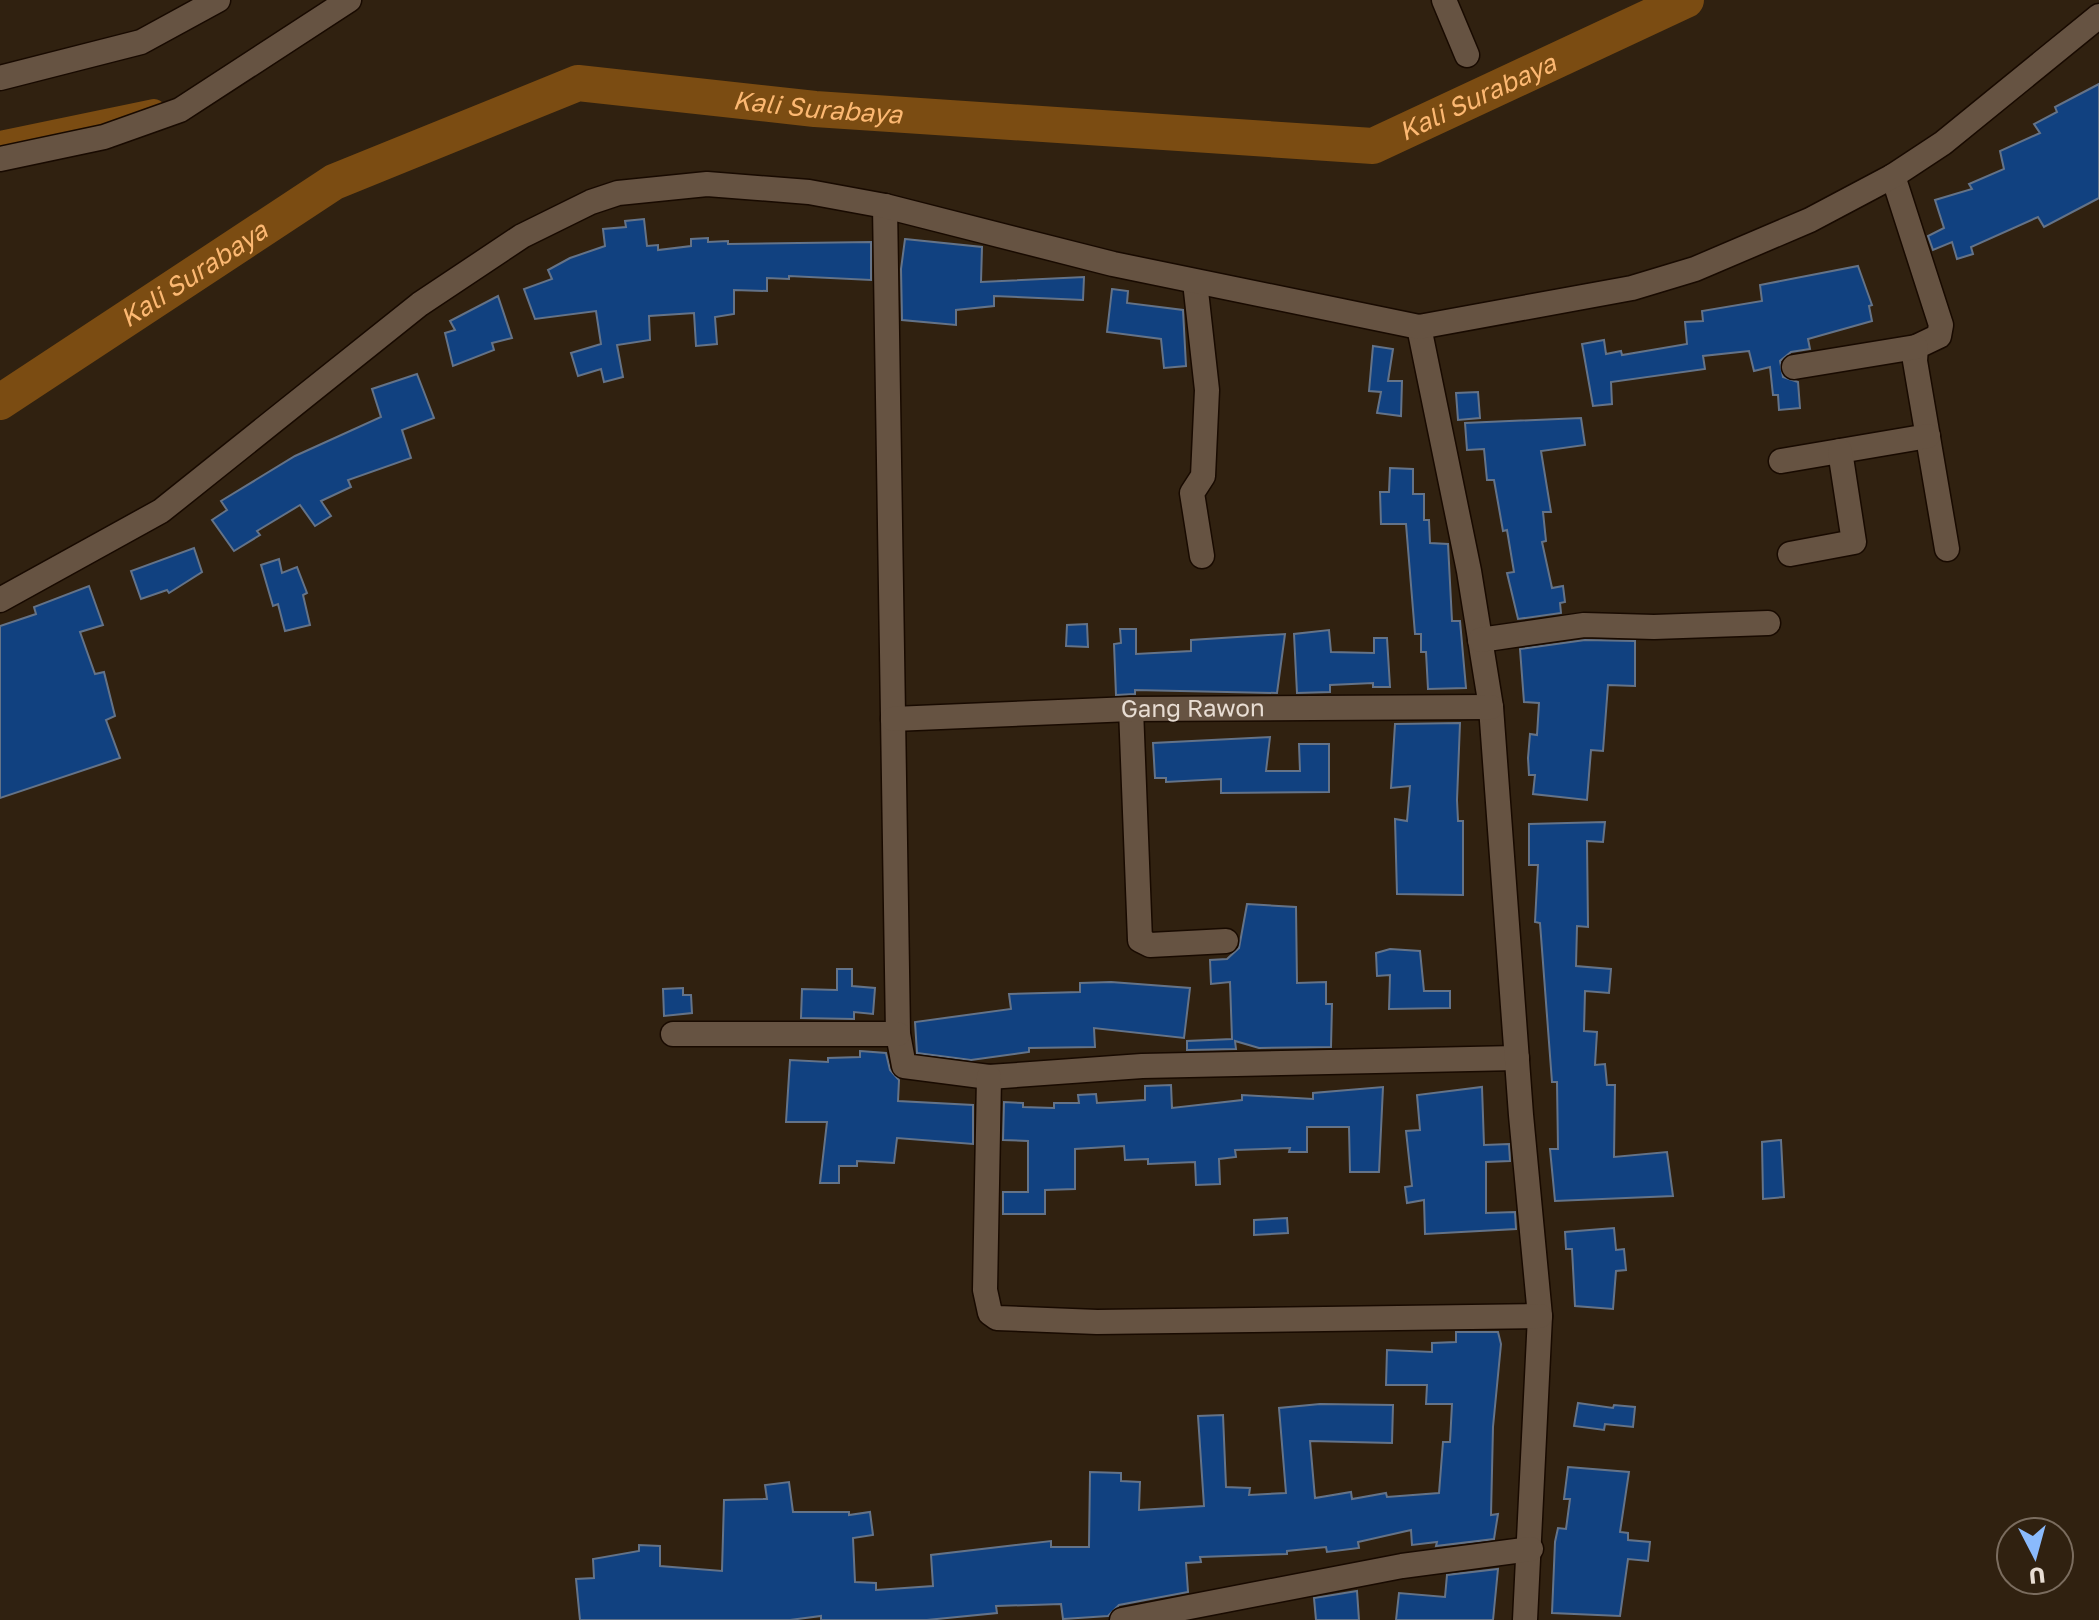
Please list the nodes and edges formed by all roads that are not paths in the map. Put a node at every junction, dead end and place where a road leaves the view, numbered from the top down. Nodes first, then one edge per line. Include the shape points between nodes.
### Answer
1 (218, 0) edge
2 (349, 0) edge
3 (1444, 0) edge
4 (2099, 16) edge
5 (1467, 55) dead end
6 (0, 78) edge
7 (0, 159) edge
8 (1893, 176) junction
9 (885, 206) junction
10 (1195, 282) junction
11 (1419, 327) junction
12 (1916, 347) junction
13 (1794, 367) dead end
14 (1928, 436) junction
15 (1840, 451) junction
16 (1781, 461) dead end
17 (1947, 549) dead end
18 (1790, 554) dead end
19 (1202, 556) dead end
20 (0, 600) edge
21 (1768, 623) dead end
22 (1480, 640) junction
23 (1491, 707) junction
24 (1131, 709) junction
25 (893, 719) junction
26 (1226, 941) dead end
27 (673, 1034) dead end
28 (898, 1034) junction
29 (1517, 1058) junction
30 (989, 1077) junction
31 (1540, 1316) junction
32 (1531, 1549) junction
33 (1122, 1620) edge
34 (1525, 1620) edge

1 - 6 street via 141,42
2 - 7 street via 180,110 104,137
3 - 5 street
4 - 8 street via 2004,96
8 - 11 street via 1810,220 1682,273 1563,303
8 - 12 street via 1941,325 1939,336
9 - 10 street
9 - 20 street via 809,192 707,184 658,186 591,202 522,236 420,304 161,511
9 - 25 street
10 - 11 street
10 - 19 street via 1207,390 1203,476 1192,493
11 - 22 street
12 - 13 street
12 - 14 street
14 - 15 street
14 - 17 street
15 - 16 street
15 - 18 street via 1854,542
21 - 22 street via 1584,625
22 - 23 street
23 - 24 street, Gang Rawon
23 - 29 street
24 - 25 street, Gang Rawon
24 - 26 street via 1140,940 1150,945
25 - 28 street
27 - 28 street
28 - 30 street via 904,1066
29 - 30 street via 1142,1066
29 - 31 street
30 - 31 street via 985,1290 990,1313 997,1318 1097,1322
31 - 32 street
32 - 33 street via 1402,1566
32 - 34 street

